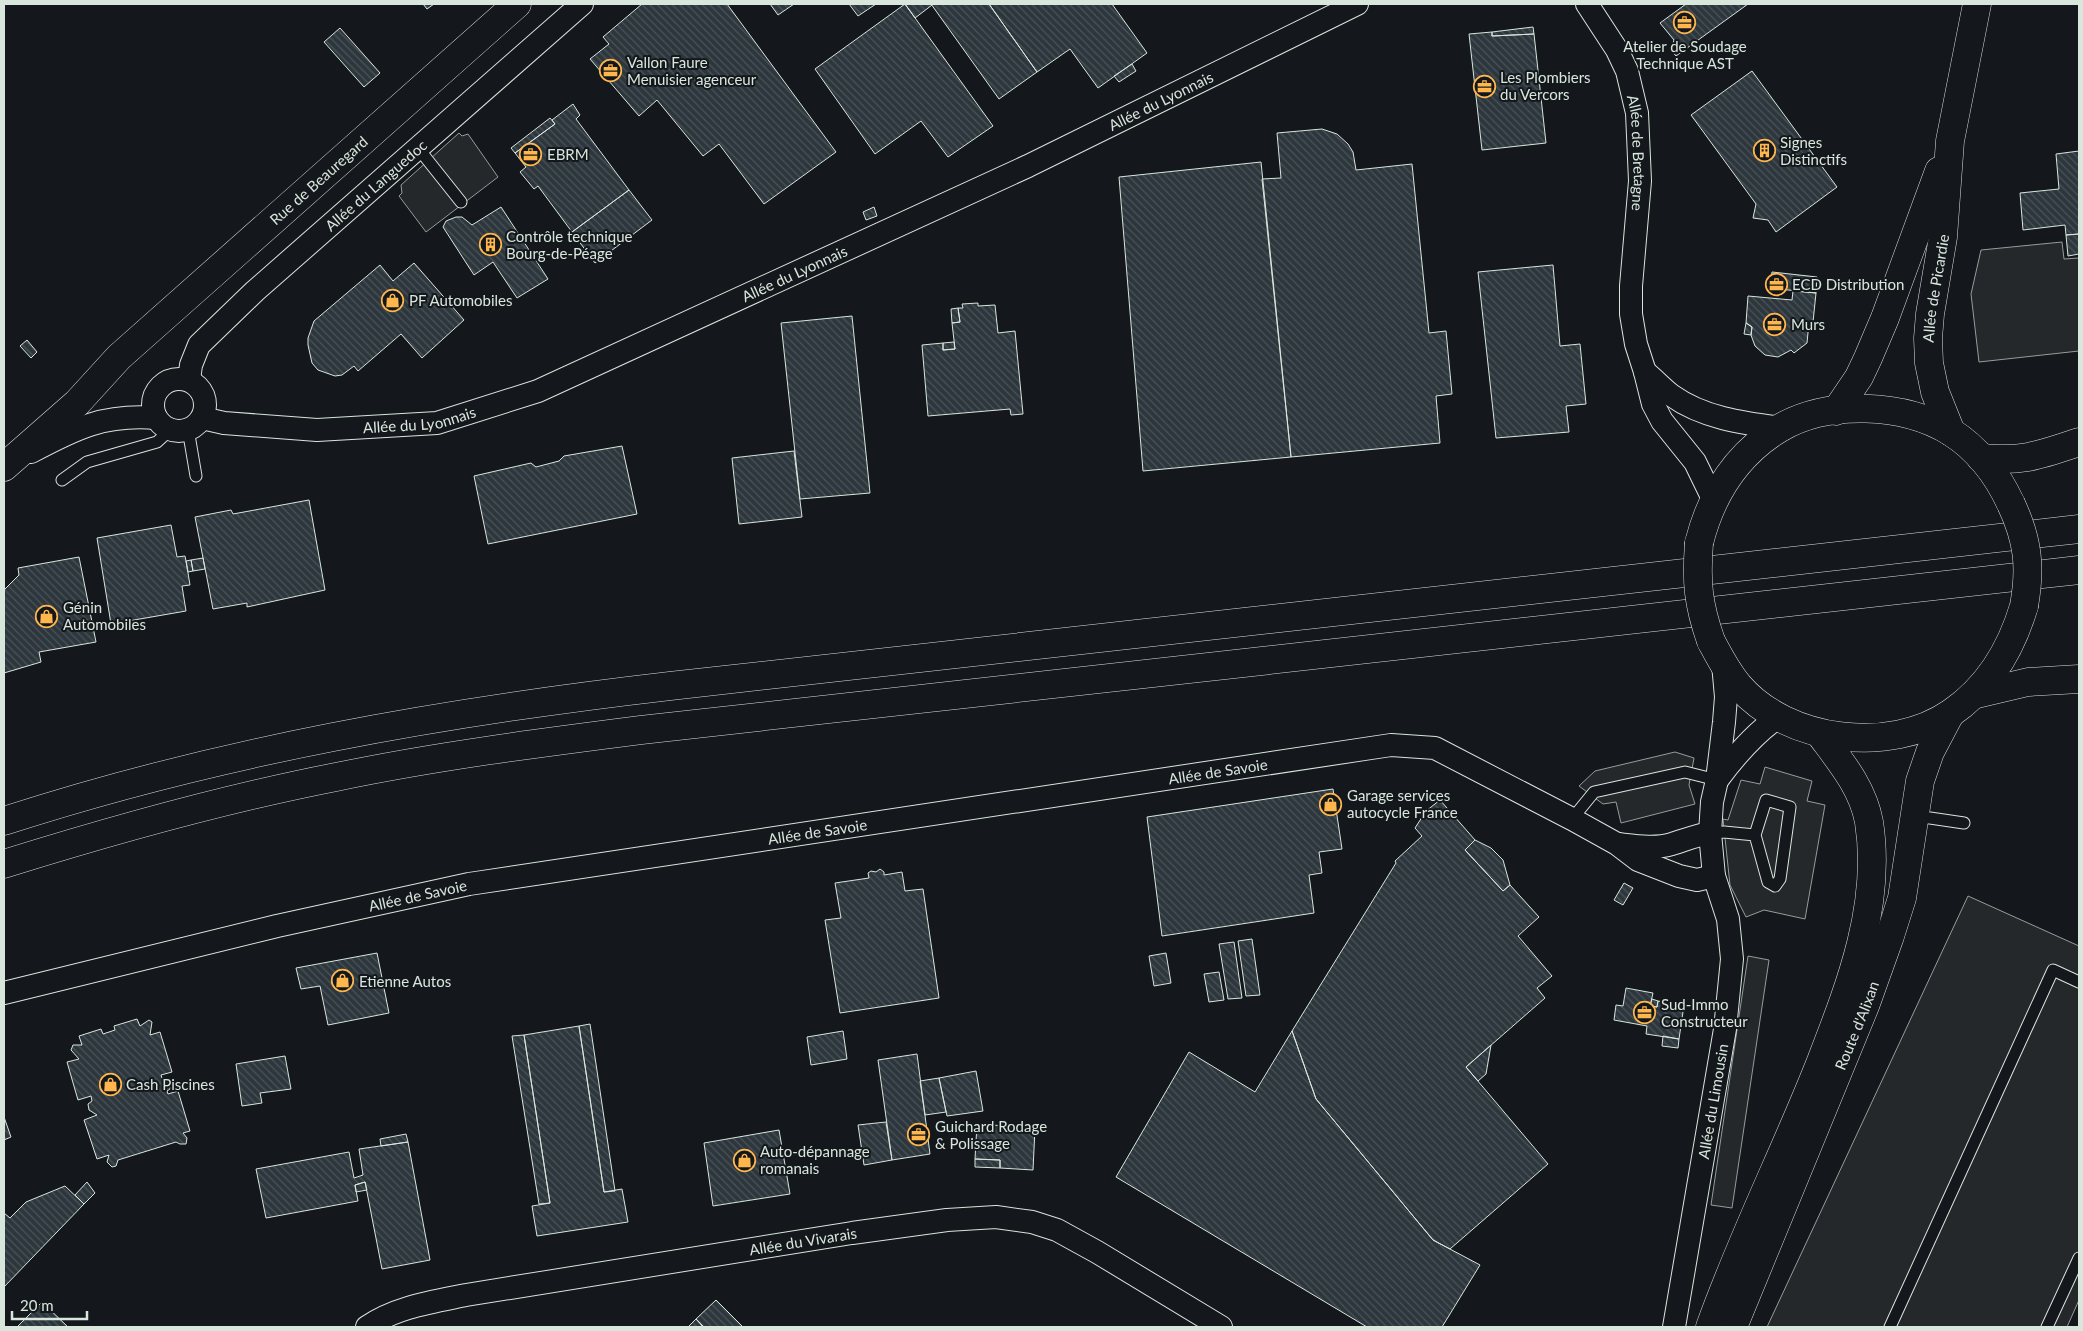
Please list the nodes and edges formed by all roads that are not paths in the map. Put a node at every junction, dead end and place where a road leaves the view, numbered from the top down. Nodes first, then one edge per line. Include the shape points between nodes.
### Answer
1 (517, 4) edge
2 (582, 4) edge
3 (1356, 4) edge
4 (1587, 4) edge
5 (1977, 4) edge
6 (1950, 141) junction
7 (418, 148) junction
8 (461, 202) dead end
9 (119, 357) junction
10 (1645, 372) junction
11 (189, 380) junction
12 (1836, 410) junction
13 (179, 424) junction
14 (1780, 428) junction
15 (1951, 432) junction
16 (2079, 442) edge
17 (4, 448) edge
18 (1981, 458) junction
19 (4, 467) edge
20 (196, 476) dead end
21 (62, 480) dead end
22 (1713, 499) junction
23 (2079, 529) edge
24 (2079, 570) edge
25 (1723, 664) junction
26 (2079, 680) edge
27 (1973, 695) junction
28 (1950, 714) junction
29 (1778, 717) junction
30 (1820, 734) junction
31 (1717, 780) junction
32 (1914, 818) junction
33 (1572, 819) junction
34 (4, 821) edge
35 (1964, 822) dead end
36 (1710, 833) junction
37 (1755, 836) junction
38 (1617, 844) junction
39 (4, 864) edge
40 (1714, 876) junction
41 (2079, 982) edge
42 (4, 993) edge
43 (2079, 1258) edge
44 (367, 1327) edge
45 (1221, 1327) edge
46 (1674, 1327) edge
47 (1710, 1327) edge
48 (1733, 1327) edge
49 (1890, 1327) edge
50 (2047, 1327) edge

1 - 9 main road, Rue de Beauregard
2 - 7 street, Allée du Languedoc
3 - 13 street, Allée du Lyonnais via 1028,166 538,391 437,424 317,430 224,423
4 - 10 street, Allée de Bretagne via 1627,71 1637,113 1640,181 1631,314
5 - 6 main road, Allée de Picardie
6 - 12 main road, Allée de Picardie via 1875,342 1859,377
6 - 15 main road, Allée de Picardie via 1943,237 1930,314 1928,350 1935,392
7 - 8 lane
7 - 11 street, Allée du Languedoc via 255,291 199,346 190,365
9 - 17 main road, Rue de Beauregard via 66,393
9 - 19 main road, Rue de Beauregard via 77,403
10 - 14 street via 1670,394 1701,411 1730,420
10 - 22 street, Allée de Bretagne via 1653,404 1662,421 1695,462
11 - 13 street via 200,389 205,403
11 - 13 street via 176,379 164,383 156,393 153,406
12 - 14 main road
12 - 15 main road via 1857,408 1896,412
13 - 19 street, Allée du Lyonnais via 123,416 90,424
13 - 20 lane
13 - 21 lane via 156,442 87,462
14 - 22 main road via 1745,457
15 - 18 main road
16 - 18 main road via 2032,458
18 - 27 main road, bridge via 1996,477 2020,523 2028,554 2028,579 2017,629 1999,664
22 - 25 main road, bridge via 1699,543 1697,580 1711,641
23 - 34 main road via 515,706 409,722 230,759 140,781
24 - 39 main road via 527,745 345,775 244,797
25 - 29 main road via 1739,686
25 - 31 street, Allée du Limousin via 1726,697
26 - 27 main road via 2028,682
27 - 28 main road
28 - 30 main road via 1927,726 1891,735 1866,738
28 - 32 main road, Route d'Alixan via 1924,766
29 - 30 main road
29 - 31 street via 1754,736
30 - 47 main road, Route d'Alixan via 1854,781 1869,822 1871,865 1865,923 1848,992
31 - 33 lane via 1685,772 1594,792
31 - 36 street, Allée du Limousin
32 - 35 lane
32 - 48 main road, Route d'Alixan via 1902,898 1887,945
33 - 38 street, Allée de Savoie
33 - 42 street, Allée de Savoie via 1434,748 1391,745 469,884 277,926
36 - 37 lane
36 - 38 street, Allée de Savoie via 1670,844 1642,847
36 - 40 street, Allée du Limousin
37 - 37 lane via 1768,882 1775,886 1780,879 1790,807 1766,800
38 - 40 street, Allée de Savoie via 1638,860 1678,876 1697,880
40 - 46 street, Allée du Limousin via 1728,919 1732,959 1725,1028
41 - 49 lane via 2053,970
43 - 50 lane
44 - 45 street, Allée du Vivarais via 382,1317 466,1295 852,1233 996,1217 1032,1222 1056,1230

